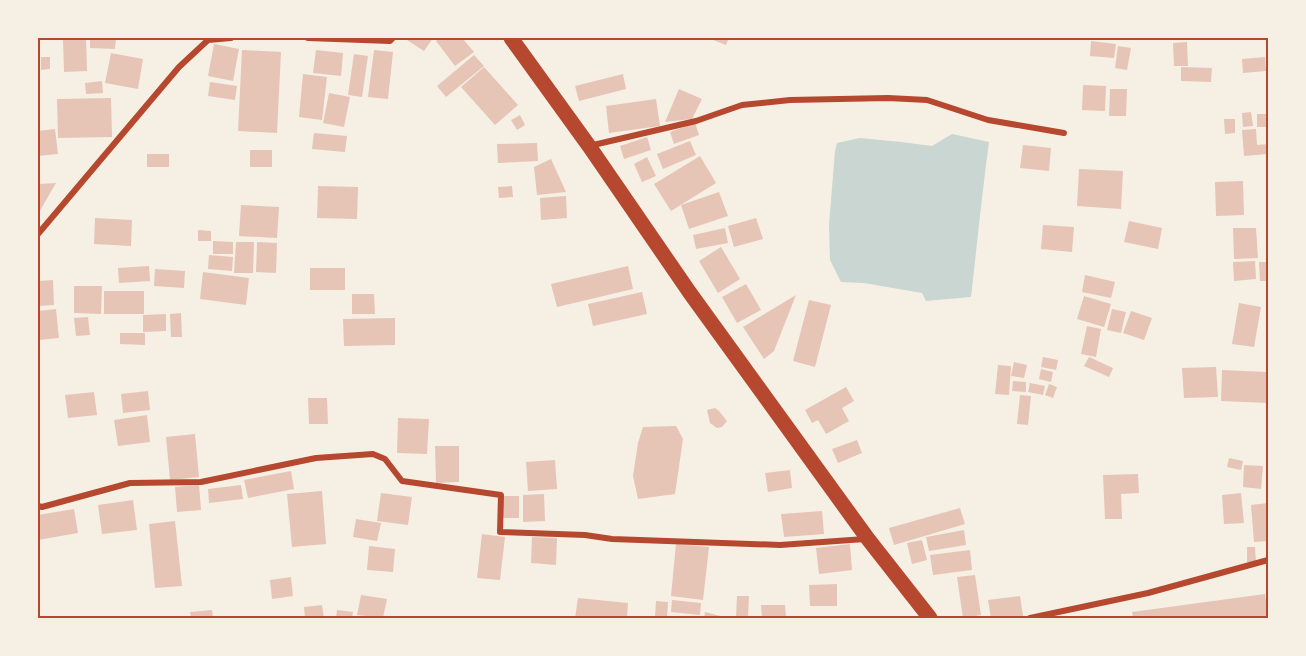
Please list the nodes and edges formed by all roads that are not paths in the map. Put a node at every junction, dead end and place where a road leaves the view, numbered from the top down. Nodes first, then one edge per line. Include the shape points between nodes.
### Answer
1 (231, 38) edge
2 (308, 38) edge
3 (393, 38) edge
4 (511, 38) edge
5 (1064, 132) dead end
6 (589, 146) junction
7 (38, 234) edge
8 (38, 506) edge
9 (868, 538) junction
10 (1269, 560) edge
11 (930, 618) edge
12 (1030, 618) edge

1 - 7 street via 208,40 179,67
2 - 3 street
4 - 6 main road
5 - 6 street via 988,120 927,100 790,99 742,105 696,121
6 - 9 main road
8 - 9 street via 130,483 201,482 316,458 373,454 385,459 402,481 501,495 500,532 780,545
9 - 11 main road
10 - 12 street via 1148,593

